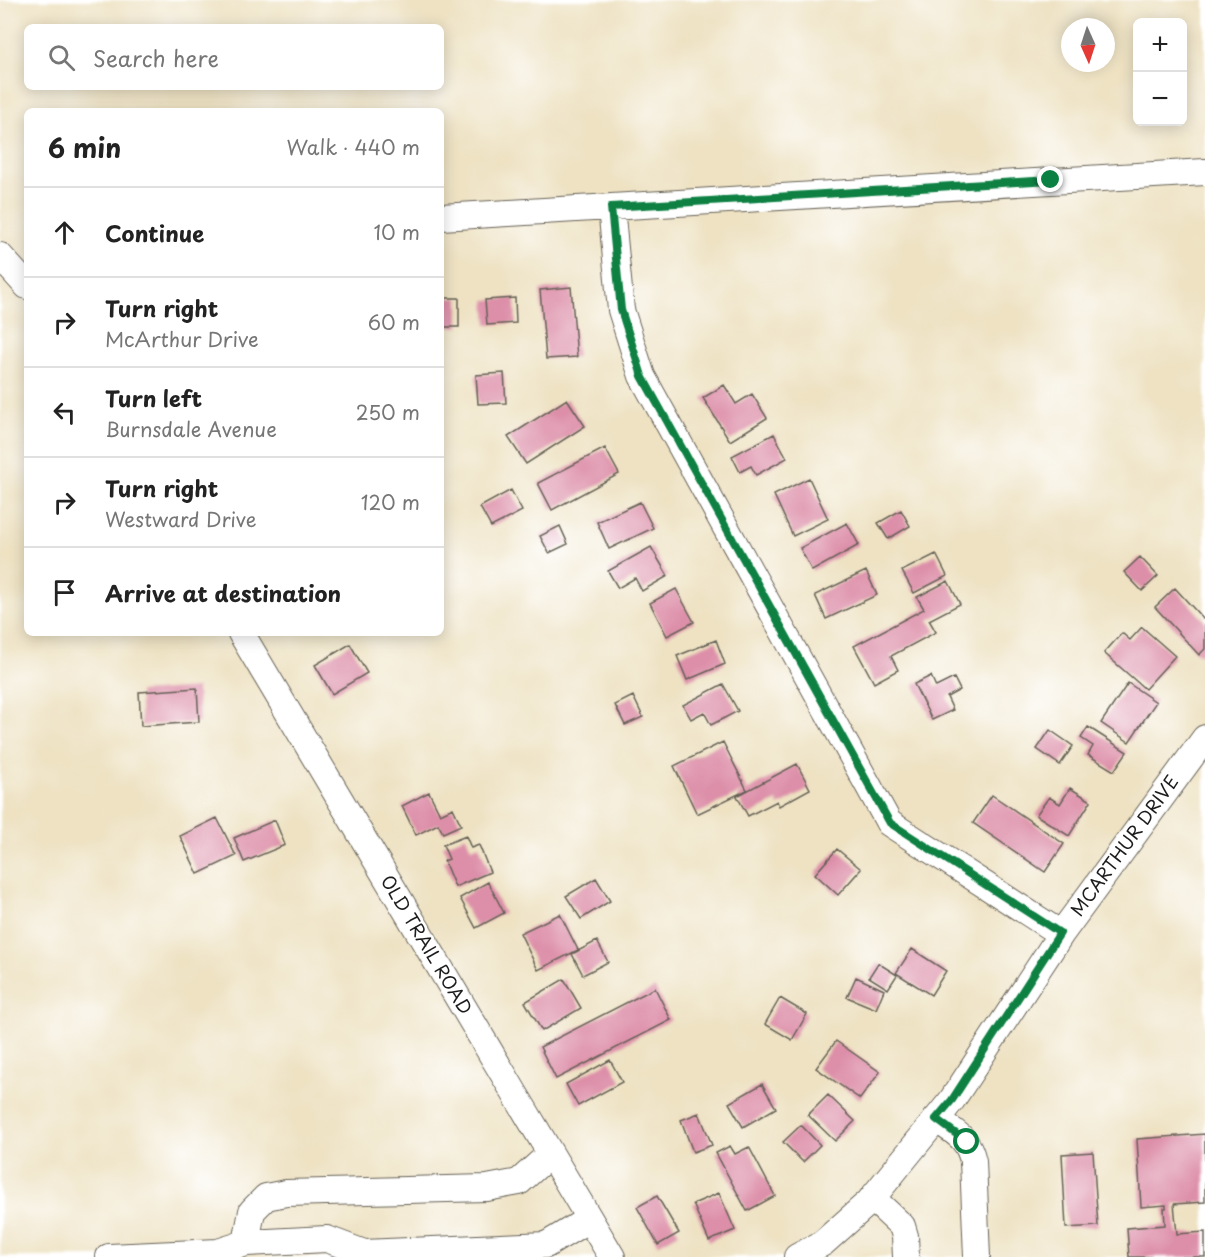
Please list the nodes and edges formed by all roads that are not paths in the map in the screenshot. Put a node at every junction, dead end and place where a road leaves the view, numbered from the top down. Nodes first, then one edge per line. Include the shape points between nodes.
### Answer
1 (1205, 172) edge
2 (611, 207) junction
3 (444, 217) edge
4 (0, 256) edge
5 (24, 282) edge
6 (243, 636) edge
7 (1205, 738) edge
8 (1060, 933) junction
9 (936, 1119) junction
10 (550, 1154) junction
11 (872, 1198) junction
12 (589, 1219) junction
13 (246, 1243) junction
14 (152, 1255) edge
15 (218, 1255) edge
16 (109, 1257) edge
17 (612, 1257) edge
18 (797, 1257) edge
19 (906, 1257) edge
20 (977, 1257) edge

1 - 2 street
2 - 3 street
2 - 8 street via 621,310 642,376 890,823
4 - 5 street
6 - 10 street, OLD TRAIL ROAD
7 - 8 street, MCARTHUR DRIVE
8 - 9 street, MCARTHUR DRIVE
9 - 11 street, MCARTHUR DRIVE
9 - 20 street via 967,1142 971,1150
10 - 12 street, OLD TRAIL ROAD
10 - 13 street via 519,1182 487,1188 286,1193 266,1197 252,1211
11 - 18 street, MCARTHUR DRIVE via 823,1243
11 - 19 street via 902,1226
12 - 13 street via 546,1245 364,1253 327,1239
12 - 17 street, OLD TRAIL ROAD
13 - 15 street
14 - 15 street
14 - 16 street

